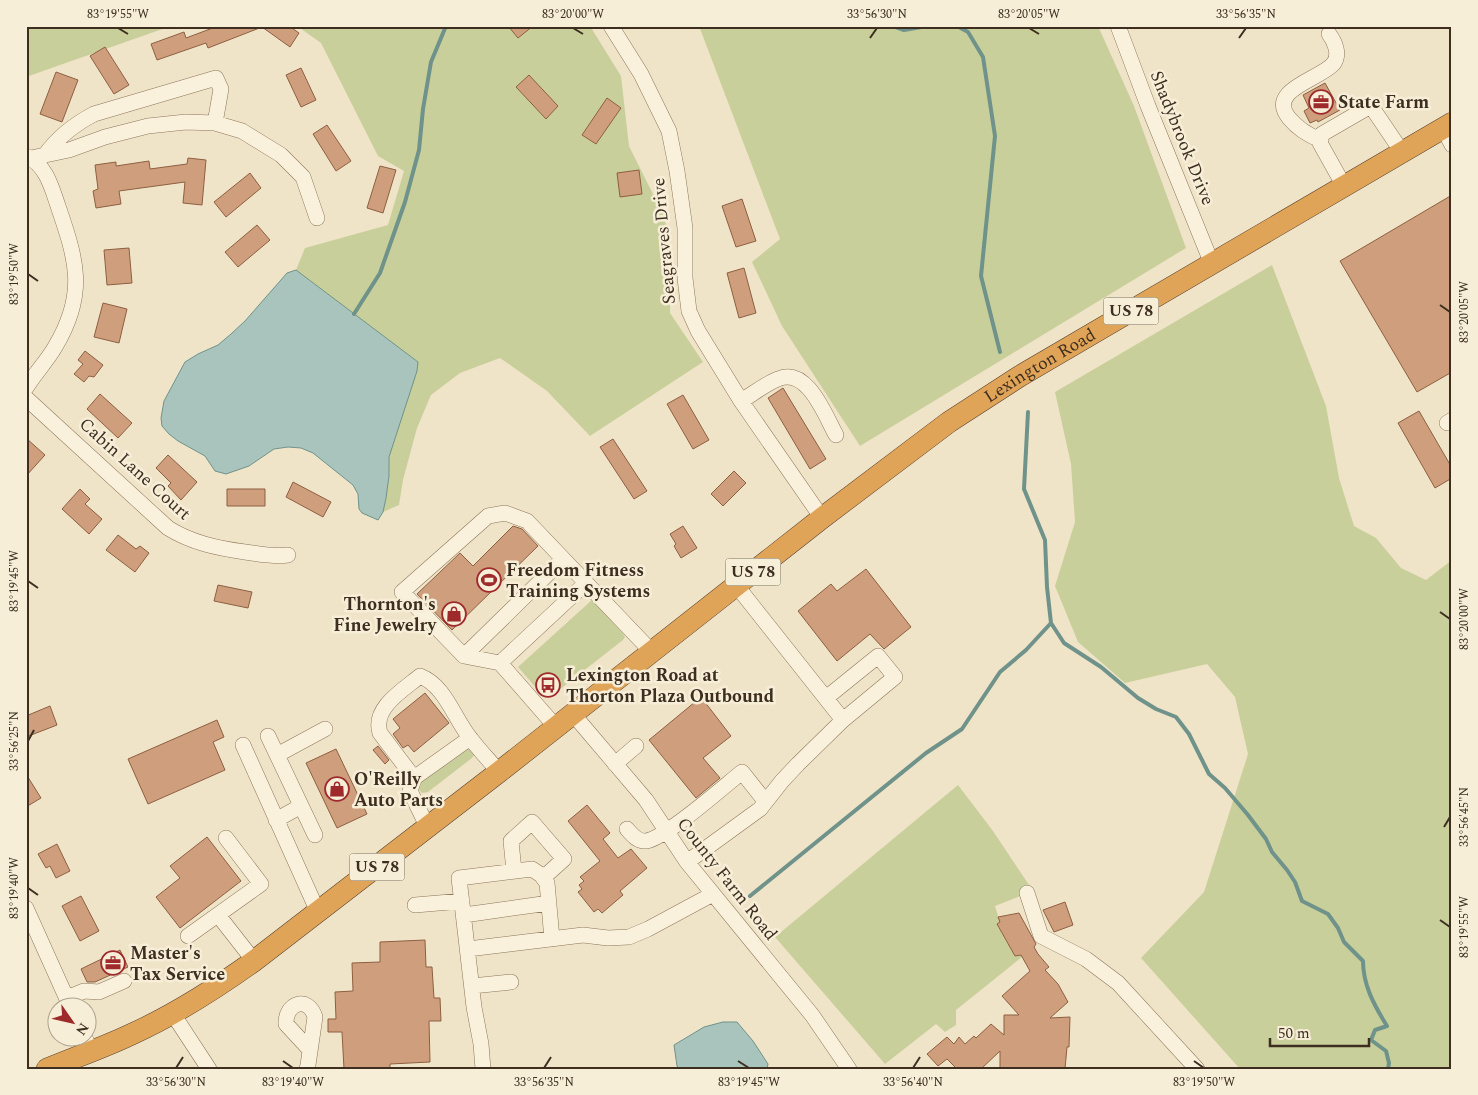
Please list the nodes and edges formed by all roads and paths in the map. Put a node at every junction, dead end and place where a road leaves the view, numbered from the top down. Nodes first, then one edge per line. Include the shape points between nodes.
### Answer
1 (611, 26) edge
2 (1118, 26) edge
3 (1329, 34) dead end
4 (215, 123) junction
5 (1449, 132) edge
6 (1320, 141) junction
7 (1402, 152) junction
8 (34, 156) edge
9 (1344, 186) junction
10 (317, 218) dead end
11 (1212, 264) junction
12 (26, 388) edge
13 (26, 398) edge
14 (741, 401) junction
15 (836, 435) dead end
16 (822, 518) junction
17 (288, 555) dead end
18 (563, 559) junction
19 (586, 583) junction
20 (736, 586) junction
21 (652, 652) junction
22 (464, 656) junction
23 (500, 663) junction
24 (826, 698) junction
25 (573, 714) junction
26 (843, 720) junction
27 (556, 727) junction
28 (325, 729) dead end
29 (268, 736) dead end
30 (470, 738) junction
31 (243, 744) dead end
32 (636, 746) dead end
33 (277, 755) junction
34 (615, 764) junction
35 (499, 772) junction
36 (414, 778) junction
37 (765, 801) junction
38 (301, 806) junction
39 (276, 820) junction
40 (428, 828) junction
41 (627, 829) dead end
42 (666, 832) junction
43 (315, 835) dead end
44 (226, 838) dead end
45 (687, 862) junction
46 (514, 871) junction
47 (543, 878) junction
48 (1027, 893) dead end
49 (713, 894) junction
50 (549, 903) junction
51 (415, 905) dead end
52 (26, 908) edge
53 (463, 908) junction
54 (318, 912) junction
55 (218, 915) junction
56 (188, 936) dead end
57 (552, 939) junction
58 (468, 949) junction
59 (254, 961) junction
60 (124, 981) dead end
61 (511, 982) dead end
62 (472, 986) junction
63 (67, 998) edge
64 (75, 998) edge
65 (173, 1014) junction
66 (98, 1042) edge
67 (81, 1048) edge
68 (310, 1050) dead end
69 (47, 1069) edge
70 (209, 1069) edge
71 (307, 1069) edge
72 (483, 1069) edge
73 (849, 1069) edge
74 (1197, 1069) edge

1 - 14 street, Seagraves Drive via 641,74 669,131 685,228 689,311
2 - 11 street, Shadybrook Drive
3 - 6 street via 1337,54 1334,62 1325,71 1296,86 1284,104 1287,116 1295,125
4 - 8 street via 148,126 69,150
4 - 8 street via 221,89 216,78 94,114
4 - 10 street via 242,131 282,155 303,177
5 - 7 highway, Lexington Road / US 78
6 - 7 street via 1322,134 1367,108 1373,109
6 - 9 street
7 - 9 highway, Lexington Road / US 78
8 - 12 street via 43,169 68,233 76,282 75,298 63,332
9 - 11 highway, Lexington Road / US 78
11 - 16 highway, Lexington Road / US 78 via 987,397
13 - 17 street, Cabin Lane Court via 180,536 218,548 275,557
14 - 15 street via 779,378 792,376 809,388
14 - 16 street, Seagraves Drive
16 - 20 highway, US 78
18 - 19 street
18 - 22 street
18 - 22 street via 527,521 505,513 488,516 402,592
19 - 21 street
19 - 23 street
20 - 21 highway, US 78
20 - 24 street
21 - 25 highway, US 78
22 - 23 street
23 - 27 street
24 - 26 street
24 - 26 street via 878,656 895,677
25 - 27 highway, US 78
25 - 34 street, County Farm Road
26 - 37 street
27 - 35 highway, US 78
28 - 33 street
29 - 33 street
30 - 35 street
30 - 36 street
30 - 36 street via 446,699 428,679 420,676 380,712 378,724 380,733
31 - 39 street
32 - 34 street
33 - 38 street
34 - 42 street, County Farm Road via 646,800
35 - 40 highway, US 78
36 - 40 street via 410,791
37 - 42 street via 742,772
37 - 45 street via 760,809
38 - 39 street
38 - 43 street
39 - 54 street
40 - 54 highway, US 78
41 - 42 street via 640,840 647,841
42 - 45 street, County Farm Road
44 - 55 street via 262,884
45 - 49 street, County Farm Road
46 - 47 street via 532,869
46 - 47 street via 510,841 532,822 564,859
46 - 53 street via 459,878
47 - 50 street via 547,883
48 - 74 street via 1042,936 1086,959 1118,983
49 - 57 street via 629,936 583,935
49 - 73 street, County Farm Road via 812,1015
50 - 53 street
50 - 57 street
51 - 53 street
52 - 63 street
53 - 58 street
54 - 59 highway, US 78
55 - 56 street
55 - 59 street
57 - 58 street
58 - 62 street
59 - 65 highway, US 78
60 - 64 street via 99,992 84,991
61 - 62 street
62 - 72 street
65 - 66 highway, US 78 via 132,1034
65 - 70 street
67 - 69 highway, US 78
68 - 71 street

